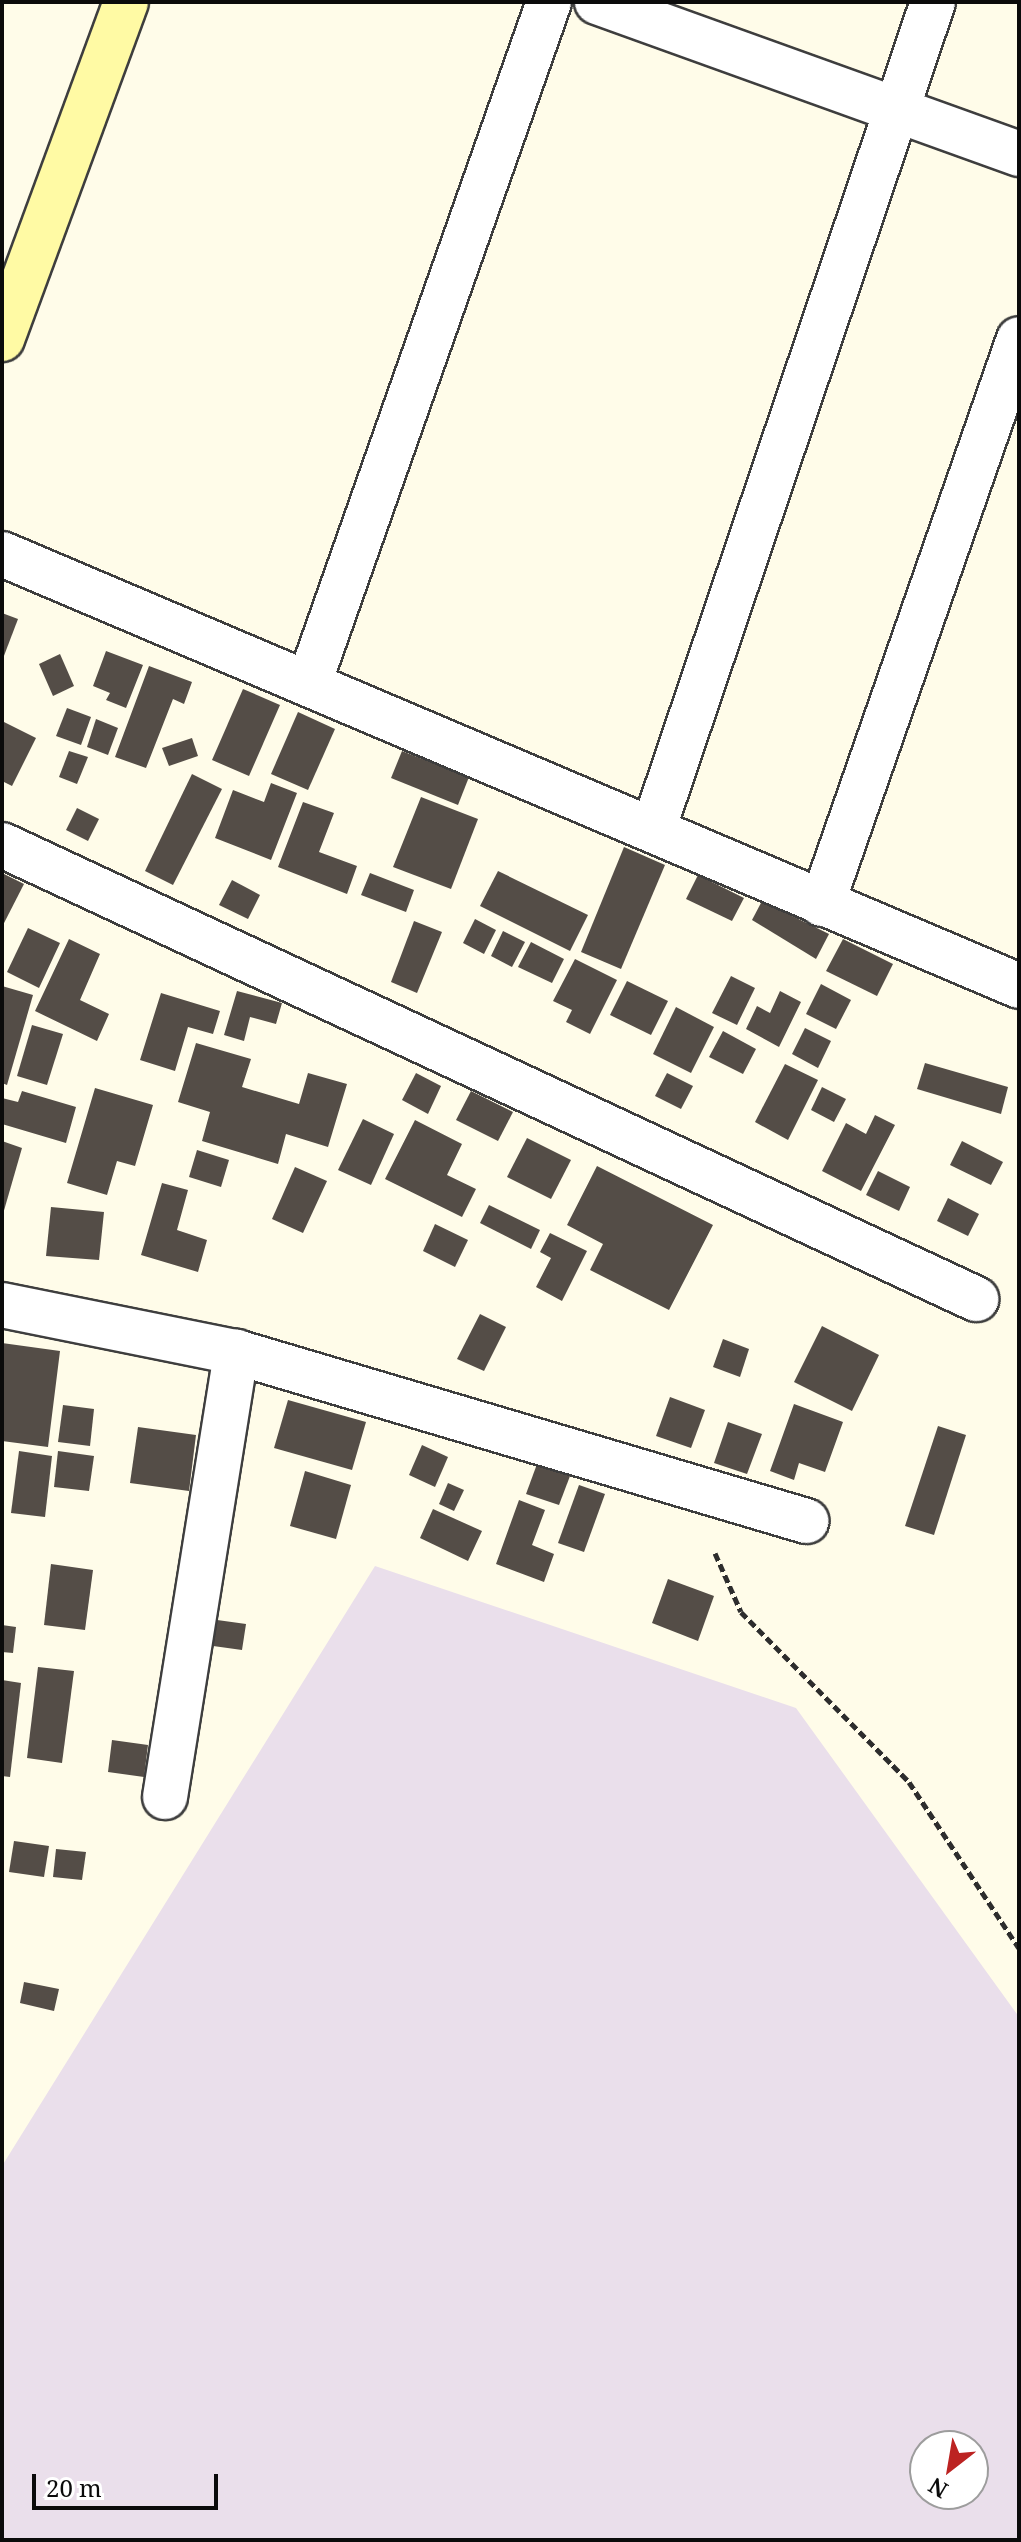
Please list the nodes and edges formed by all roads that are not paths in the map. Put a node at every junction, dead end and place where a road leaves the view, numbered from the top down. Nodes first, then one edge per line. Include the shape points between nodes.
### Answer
1 (126, 2) edge
2 (549, 2) edge
3 (597, 2) edge
4 (933, 2) edge
5 (900, 109) junction
6 (1019, 154) edge
7 (2, 339) edge
8 (1019, 339) edge
9 (2, 554) edge
10 (309, 683) junction
11 (653, 830) junction
12 (2, 845) edge
13 (822, 904) junction
14 (1019, 986) edge
15 (976, 1299) dead end
16 (2, 1305) edge
17 (236, 1352) junction
18 (806, 1521) dead end
19 (165, 1797) dead end

1 - 7 street
2 - 10 street
3 - 5 street
4 - 5 street
5 - 6 street
5 - 11 street
8 - 13 street
9 - 10 street
10 - 11 street
11 - 13 street
12 - 15 street
13 - 14 street
16 - 17 street
17 - 18 street
17 - 19 street

